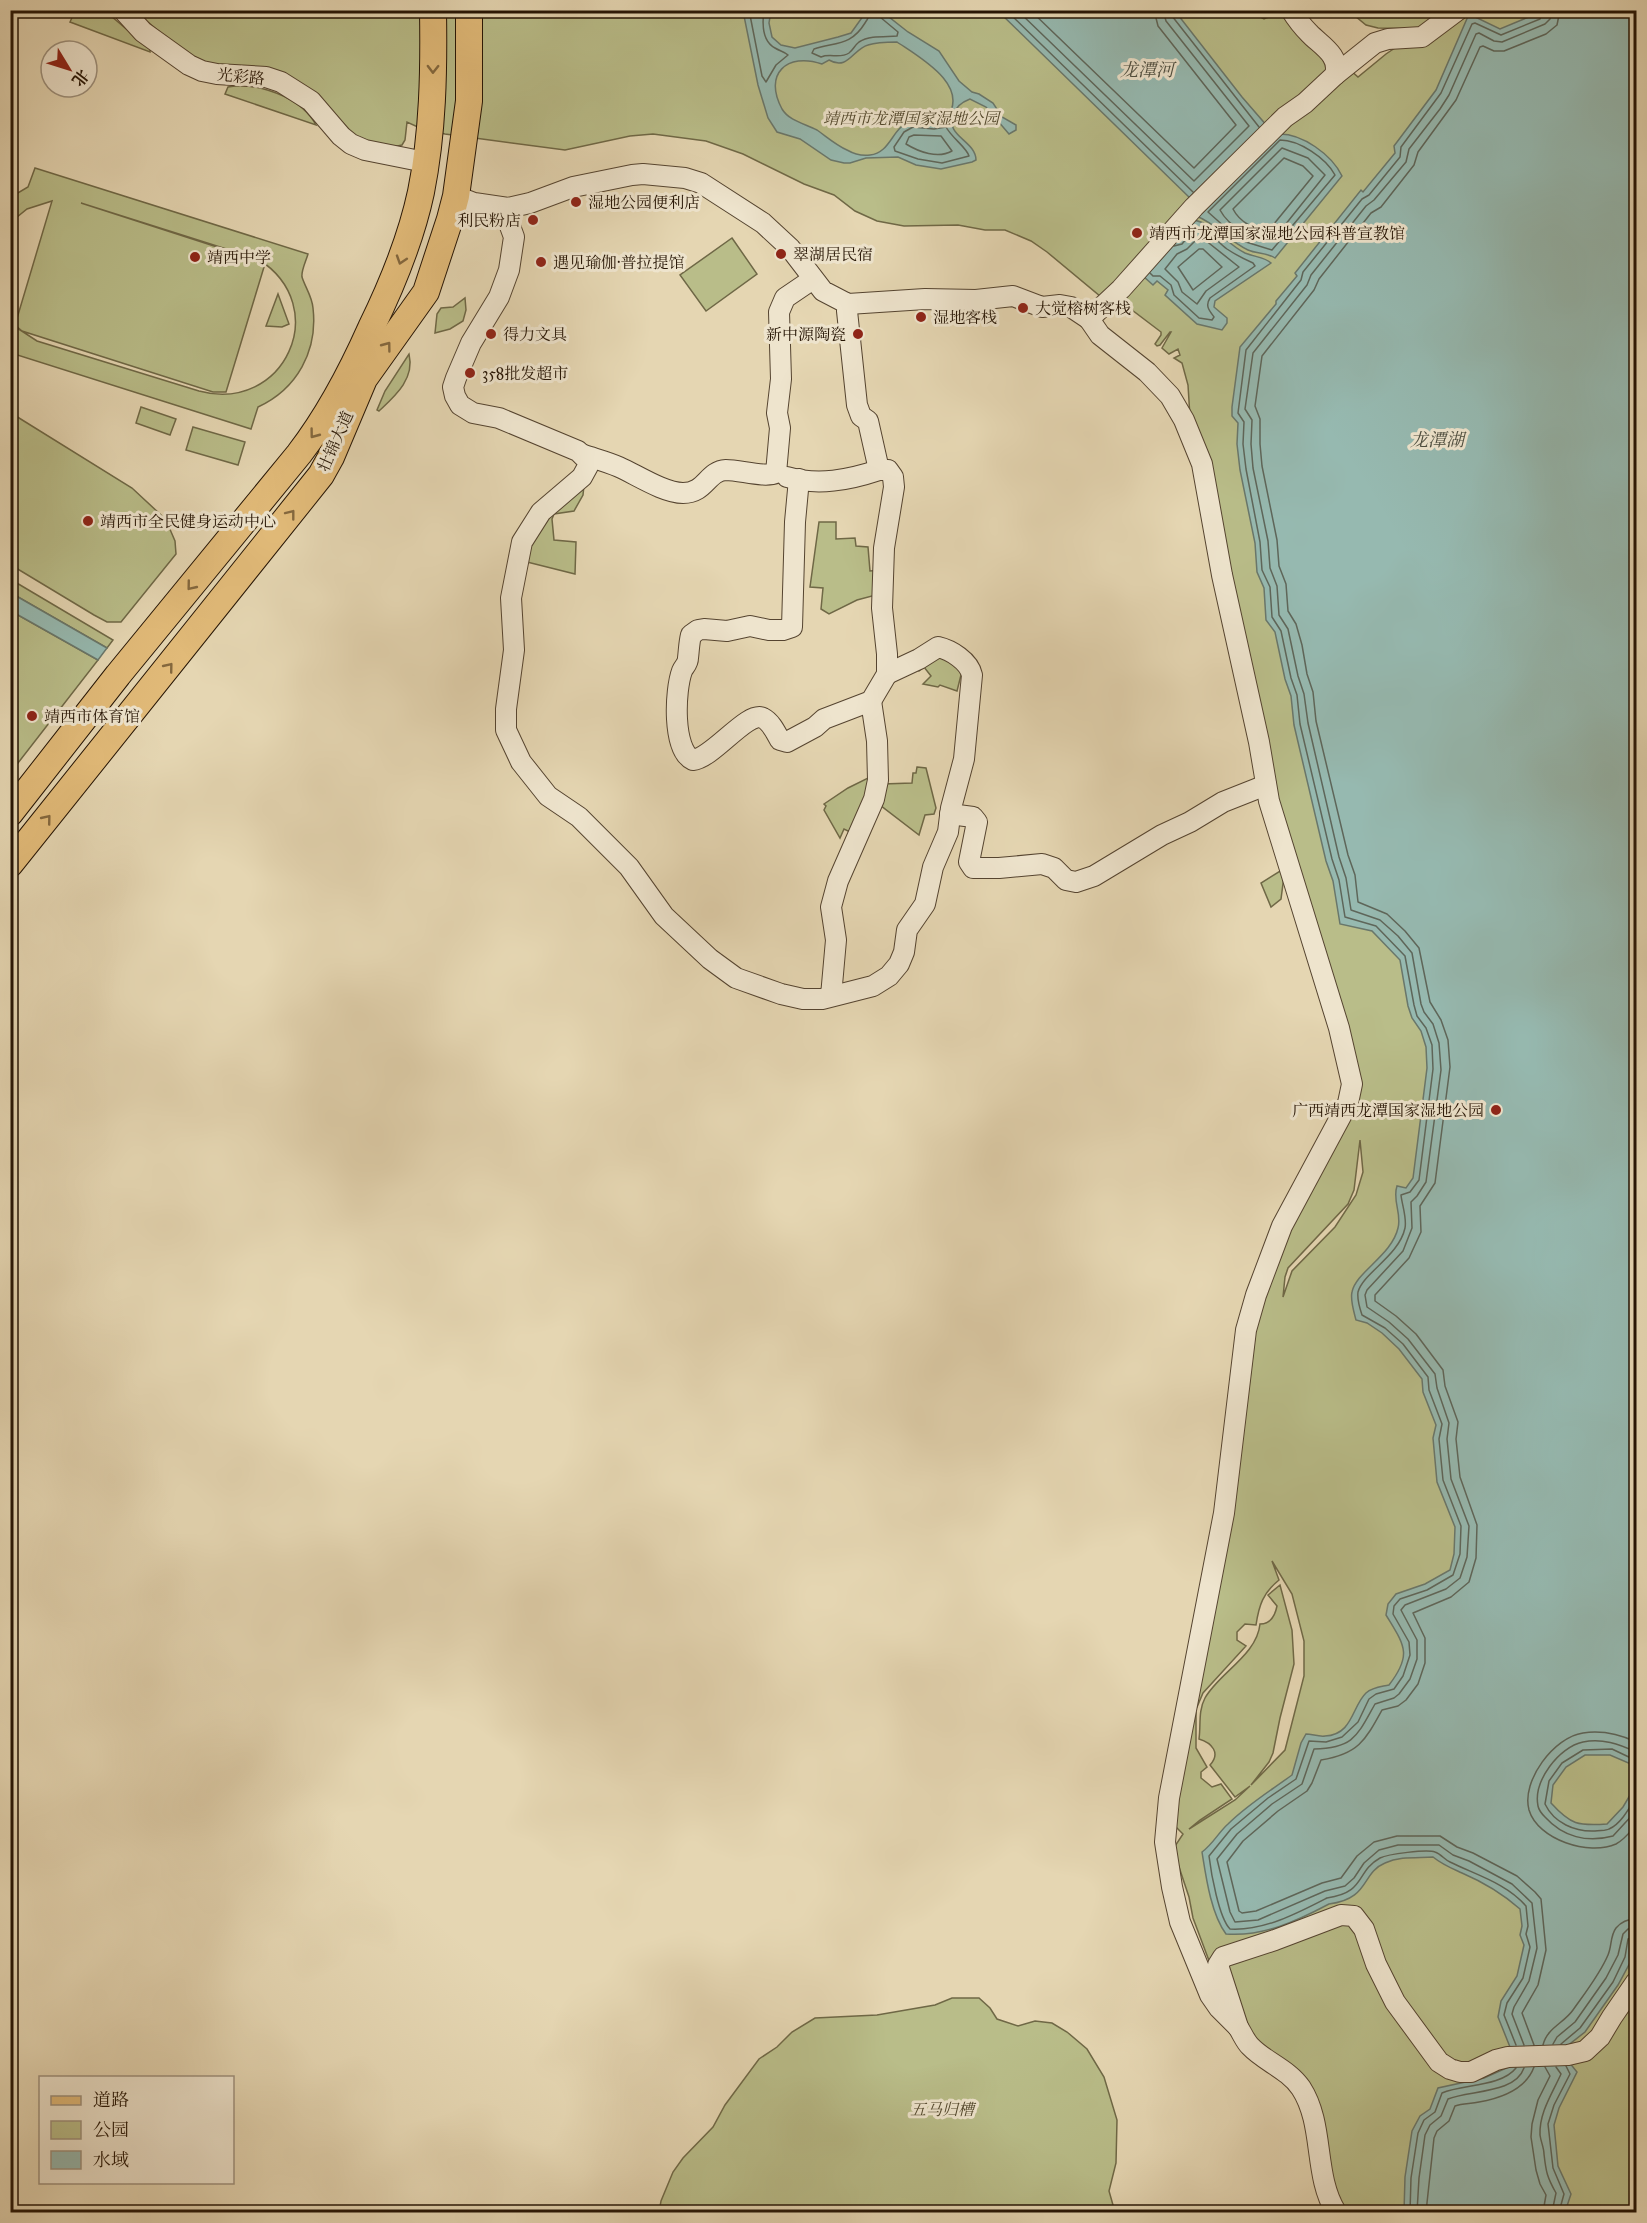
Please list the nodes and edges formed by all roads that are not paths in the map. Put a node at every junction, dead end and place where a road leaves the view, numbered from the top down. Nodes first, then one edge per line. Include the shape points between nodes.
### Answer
1 (123, 10) edge
2 (433, 10) edge
3 (469, 10) edge
4 (1291, 10) edge
5 (1458, 10) edge
6 (1335, 75) junction
7 (425, 162) junction
8 (456, 196) junction
9 (508, 208) junction
10 (813, 279) junction
11 (848, 304) junction
12 (1089, 319) junction
13 (584, 455) junction
14 (879, 470) junction
15 (776, 473) junction
16 (800, 479) junction
17 (887, 674) junction
18 (871, 701) junction
19 (1266, 785) junction
20 (10, 813) edge
21 (950, 814) junction
22 (10, 864) edge
23 (831, 996) junction
24 (1636, 1982) edge
25 (1238, 2026) junction
26 (1336, 2212) edge

1 - 7 street, 光彩路 via 143,32 189,65 217,74 266,77 281,82 311,101 351,144
2 -> 7 main road, 壮锦大道 via 433,98
3 - 8 main road, 壮锦大道 via 469,101
4 - 6 street via 1330,52 1337,69
5 - 6 street via 1422,37 1375,43
6 - 12 street via 1285,117 1205,196
7 -> 20 main road, 壮锦大道 via 420,194 398,268 362,349 320,426
8 - 9 street
22 -> 8 main road, 壮锦大道 via 321,475 364,379 426,292
9 - 10 street via 573,187 632,175 685,178 701,183 763,222 790,248
9 - 13 street via 507,219 514,237 509,270 499,297 471,343 453,387 455,396 472,413 516,424
10 - 11 street via 823,291
10 - 15 street via 785,298 779,312 780,428
11 - 12 street via 1013,296 1042,307 1071,307
11 - 14 street via 857,405 868,421
12 - 19 street via 1100,335 1170,396 1199,456
13 - 15 street via 683,493 700,489 722,470
13 - 23 street via 585,472 534,521 519,555 512,598 514,650 506,709 506,730 514,749 548,796 579,818 616,854 637,877 659,912 720,967 747,983 781,994 803,999
14 - 16 street via 835,481
14 - 17 street via 891,472 894,487 884,548 882,608
15 - 16 street
16 - 18 street via 793,624 789,630 750,626 693,632 677,695 683,749 690,759 702,758 758,717 770,724 780,740 787,741 824,719
17 - 18 street
17 - 21 street via 938,647 959,658 972,671 964,759
18 - 23 street via 878,780 831,907 836,940
19 - 21 street via 1223,802 1094,876 1076,882 1042,864 973,868 969,862 977,822
19 - 25 street via 1327,986 1352,1084 1348,1103 1282,1226 1246,1330 1224,1513 1168,1798 1165,1842 1180,1922 1210,1995
21 - 23 street via 927,899 909,926 899,964 873,986
24 - 25 street via 1585,2051 1508,2057 1471,2072 1450,2069 1439,2062 1395,2002 1364,1929 1348,1914 1219,1960
25 - 26 street via 1251,2046 1301,2088 1318,2137 1327,2198

